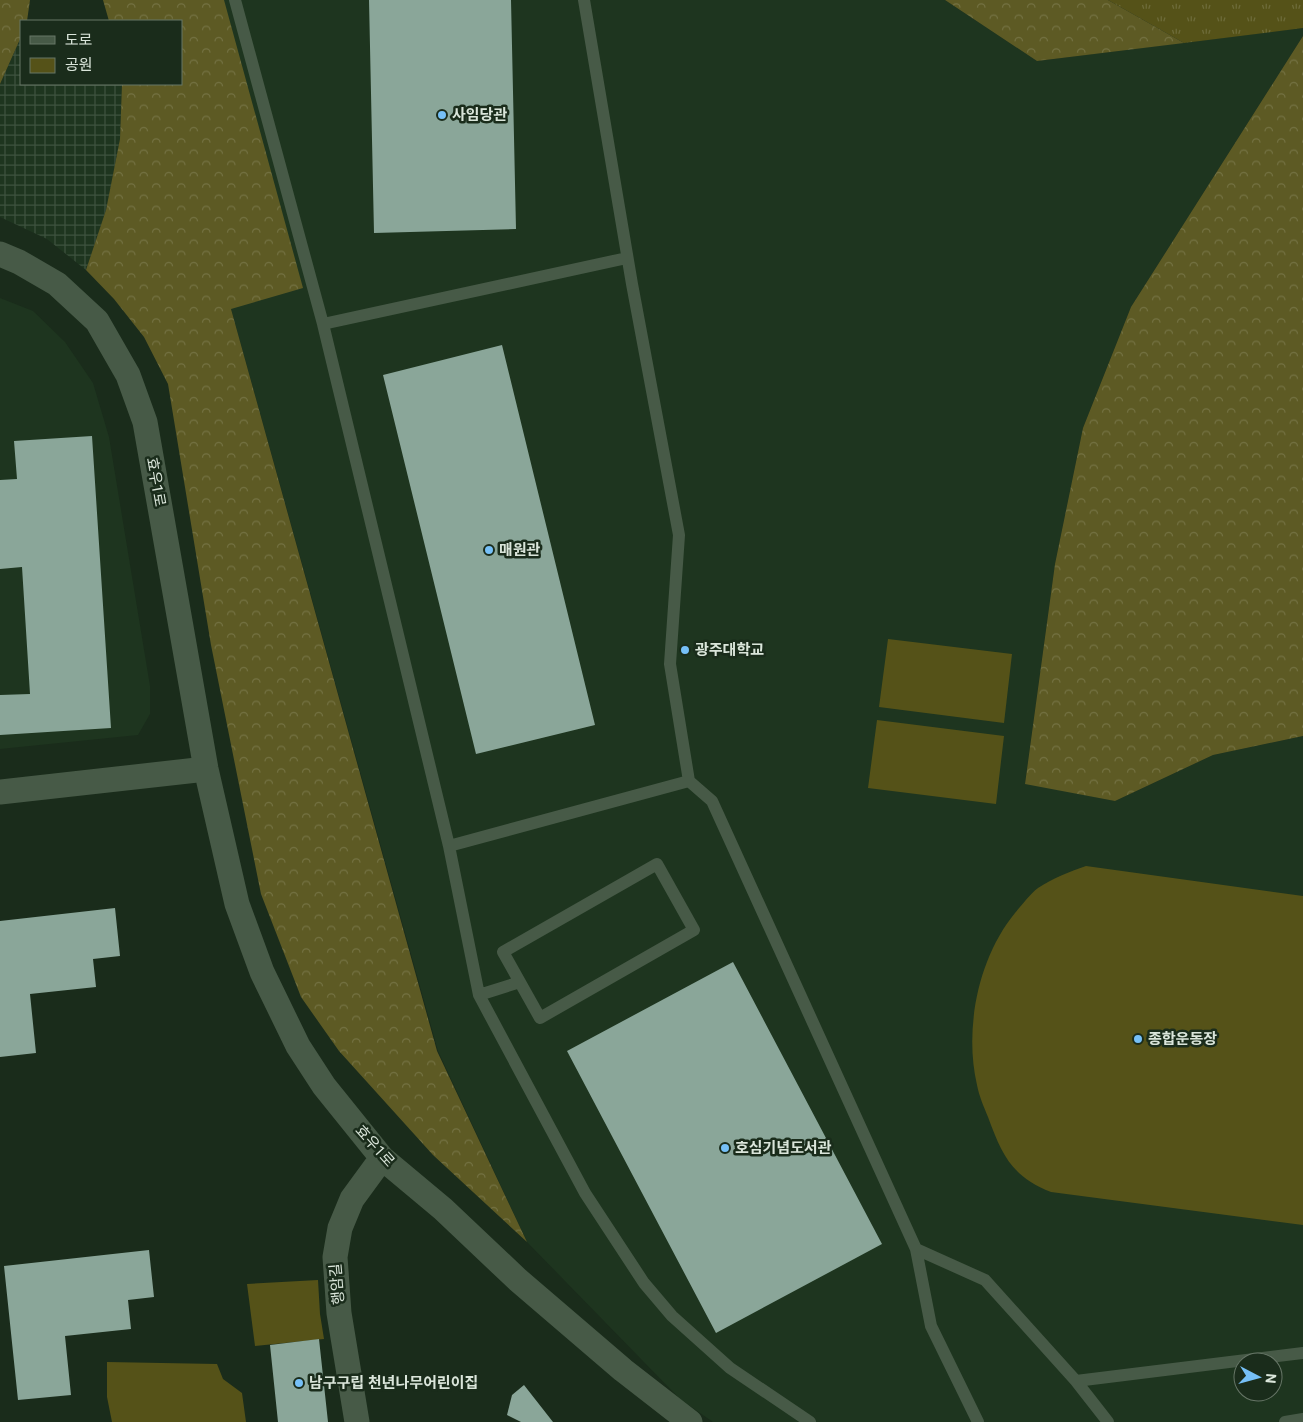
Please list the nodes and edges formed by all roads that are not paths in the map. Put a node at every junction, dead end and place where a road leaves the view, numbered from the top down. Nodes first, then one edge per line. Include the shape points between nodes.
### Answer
1 (235, 0) edge
2 (584, 0) edge
3 (0, 254) edge
4 (627, 258) junction
5 (323, 324) junction
6 (206, 769) junction
7 (689, 781) junction
8 (0, 792) edge
9 (449, 846) junction
10 (520, 982) junction
11 (479, 994) junction
12 (382, 1158) junction
13 (916, 1249) junction
14 (1303, 1352) edge
15 (1076, 1381) junction
16 (1303, 1420) edge
17 (357, 1422) edge
18 (690, 1422) edge
19 (810, 1422) edge
20 (978, 1422) edge
21 (1108, 1422) edge
22 (1285, 1422) edge

1 - 5 lane
2 - 4 lane
3 - 6 street, 효우1로 via 57,284 97,321 128,375 145,422
4 - 5 lane
4 - 7 lane via 679,535 670,664
5 - 9 lane
6 - 8 street
6 - 12 street, 효우1로 via 237,904 262,972 298,1046 324,1086
7 - 9 lane
7 - 13 lane via 712,802
9 - 11 lane
10 - 10 lane via 540,1018 694,930 658,864 503,952
10 - 11 lane
11 - 19 lane via 585,1193 644,1283 672,1316 730,1368
12 - 17 street, 행암길 via 352,1199 340,1228 334,1257 339,1313
12 - 18 street, 효우1로 via 623,1370
13 - 15 lane via 985,1280
13 - 20 lane via 932,1326
14 - 15 lane
15 - 21 lane
16 - 22 lane

